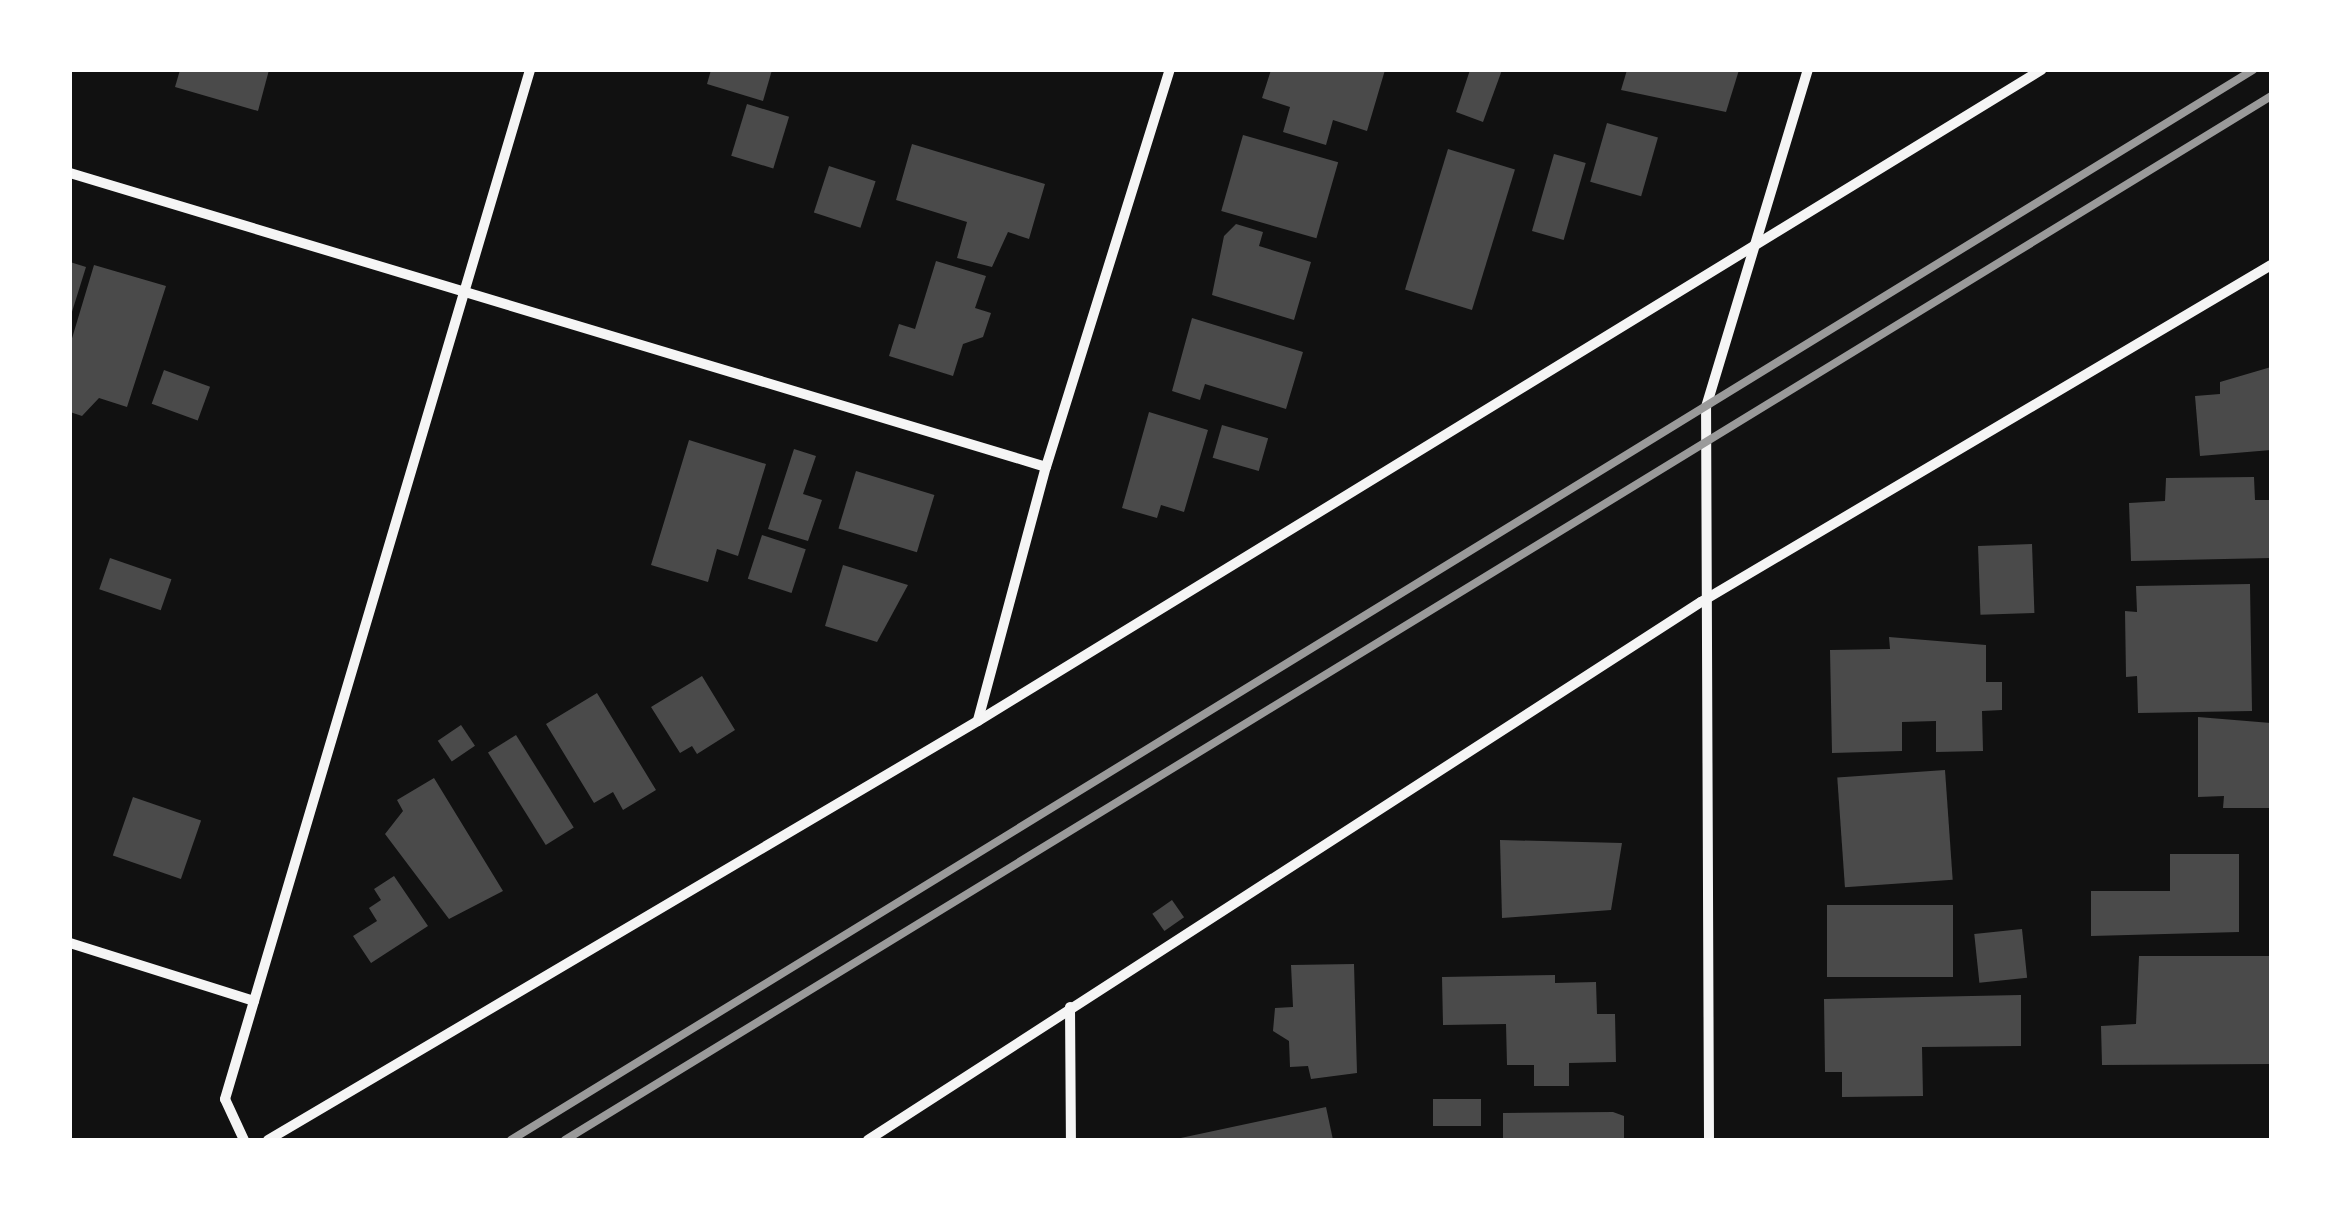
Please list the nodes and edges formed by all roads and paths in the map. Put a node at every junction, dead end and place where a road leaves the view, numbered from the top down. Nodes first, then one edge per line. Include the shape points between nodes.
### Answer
1 (530, 70) edge
2 (1170, 70) edge
3 (1808, 70) edge
4 (2041, 70) edge
5 (70, 173) edge
6 (1763, 236) junction
7 (2271, 265) edge
8 (460, 285) junction
9 (1046, 467) junction
10 (1700, 602) junction
11 (978, 722) junction
12 (70, 942) edge
13 (254, 1002) junction
14 (1070, 1007) junction
15 (244, 1140) edge
16 (268, 1140) edge
17 (868, 1140) edge
18 (1071, 1140) edge
19 (1709, 1140) edge

1 - 8 street
2 - 9 street
3 - 6 street
4 - 6 street
5 - 8 street
6 - 10 street via 1706,407
6 - 11 street
7 - 10 street
8 - 9 street
8 - 13 street
9 - 11 street
10 - 14 street
10 - 19 street
11 - 16 street
12 - 13 street
13 - 15 street via 224,1099
14 - 17 street
14 - 18 street

